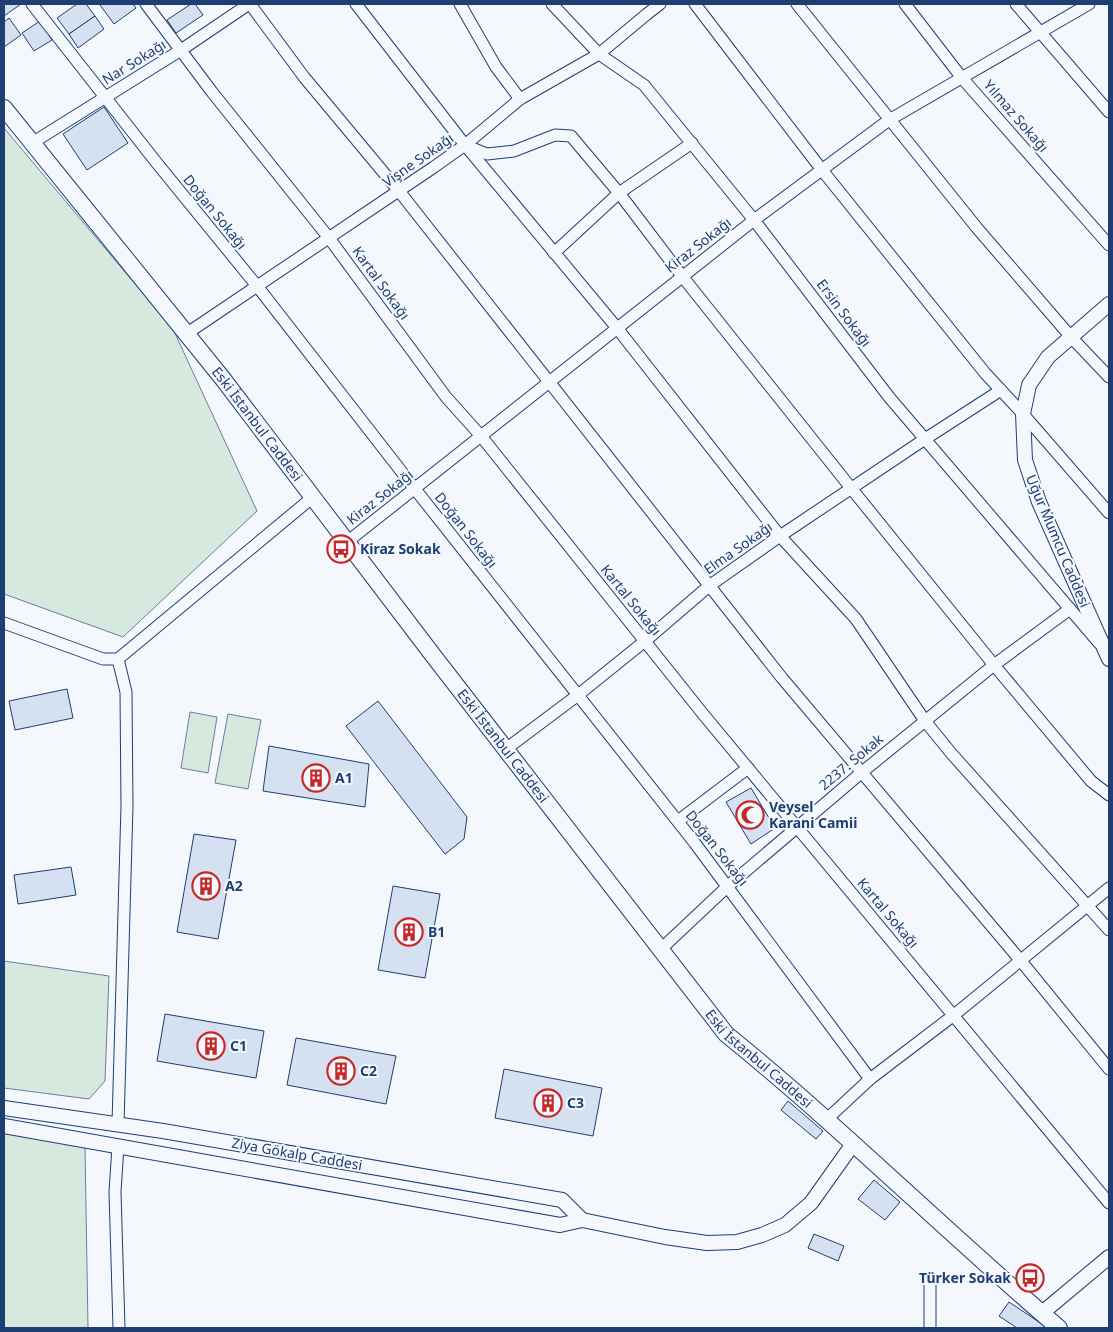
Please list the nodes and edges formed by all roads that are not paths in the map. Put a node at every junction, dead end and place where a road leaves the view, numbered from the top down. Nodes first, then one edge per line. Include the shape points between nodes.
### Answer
1 (32, 4) edge
2 (146, 4) edge
3 (250, 4) edge
4 (356, 4) edge
5 (460, 4) edge
6 (552, 4) edge
7 (660, 4) edge
8 (695, 4) edge
9 (797, 4) edge
10 (904, 4) edge
11 (1016, 4) edge
12 (1089, 4) edge
13 (1040, 32) junction
14 (181, 50) junction
15 (599, 54) junction
16 (962, 78) junction
17 (105, 97) junction
18 (520, 99) junction
19 (4, 108) edge
20 (1109, 112) edge
21 (889, 120) junction
22 (32, 143) junction
23 (692, 143) junction
24 (465, 146) junction
25 (822, 170) junction
26 (399, 191) junction
27 (619, 193) junction
28 (754, 220) junction
29 (329, 238) junction
30 (1109, 245) edge
31 (554, 252) junction
32 (682, 276) junction
33 (257, 286) junction
34 (1109, 304) edge
35 (617, 328) junction
36 (186, 334) junction
37 (1071, 337) junction
38 (1109, 377) edge
39 (549, 382) junction
40 (1001, 390) junction
41 (1023, 414) junction
42 (481, 436) junction
43 (925, 439) junction
44 (415, 488) junction
45 (851, 488) junction
46 (313, 496) junction
47 (1109, 513) edge
48 (780, 536) junction
49 (347, 542) junction
50 (709, 586) junction
51 (1070, 609) junction
52 (4, 623) edge
53 (645, 641) junction
54 (1107, 655) edge
55 (118, 660) junction
56 (994, 665) junction
57 (578, 695) junction
58 (925, 721) junction
59 (506, 749) junction
60 (748, 768) junction
61 (861, 773) junction
62 (1109, 795) edge
63 (678, 821) junction
64 (797, 827) junction
65 (728, 886) junction
66 (1109, 888) edge
67 (1087, 906) junction
68 (1109, 930) edge
69 (661, 950) junction
70 (1020, 961) junction
71 (954, 1015) junction
72 (1109, 1069) edge
73 (870, 1079) junction
74 (4, 1108) edge
75 (826, 1120) junction
76 (118, 1124) junction
77 (4, 1126) edge
78 (853, 1144) junction
79 (118, 1146) junction
80 (402, 1172) junction
81 (398, 1196) junction
82 (1109, 1202) edge
83 (582, 1220) junction
84 (1109, 1257) edge
85 (930, 1284) dead end
86 (1042, 1313) junction
87 (119, 1328) edge
88 (930, 1328) edge
89 (1059, 1328) edge

1 - 17 street, Doğan Sokağı
2 - 14 street, Kartal Sokağı
3 - 14 street, Nar Sokağı
3 - 26 street via 304,77
4 - 24 street
5 - 18 street via 496,67
6 - 15 street, Ersin Sokağı
7 - 15 street, Vişne Sokağı
8 - 25 street
9 - 21 street
10 - 16 street, Yılmaz Sokağı
11 - 13 street
12 - 13 street, Kiraz Sokağı
13 - 16 street, Kiraz Sokağı
13 - 20 street
14 - 17 street, Nar Sokağı
14 - 29 street, Kartal Sokağı
15 - 18 street, Vişne Sokağı
15 - 23 street, Ersin Sokağı via 644,85
16 - 21 street, Kiraz Sokağı
16 - 30 street, Yılmaz Sokağı
17 - 22 street, Nar Sokağı
17 - 33 street, Doğan Sokağı
18 - 24 street, Vişne Sokağı
19 - 22 main road, Eski İstanbul Caddesi
21 - 25 street, Kiraz Sokağı
21 - 37 street
22 - 36 main road, Eski İstanbul Caddesi
23 - 27 street
23 - 28 street, Ersin Sokağı
24 - 26 street, Vişne Sokağı
24 - 27 street via 487,154 514,151 555,135 571,136
24 - 31 street
25 - 28 street, Kiraz Sokağı
25 - 40 street
26 - 29 street, Vişne Sokağı
26 - 39 street
27 - 31 street
27 - 32 street
28 - 32 street, Kiraz Sokağı
28 - 43 street, Ersin Sokağı via 889,397
29 - 33 street, Vişne Sokağı
29 - 42 street, Kartal Sokağı via 446,397
31 - 35 street
32 - 35 street, Kiraz Sokağı
32 - 45 street
33 - 36 street, Vişne Sokağı
33 - 44 street, Doğan Sokağı
34 - 37 street, Uğur Mumcu Caddesi
35 - 39 street, Kiraz Sokağı
35 - 48 street
36 - 46 main road, Eski İstanbul Caddesi
37 - 38 street
37 - 41 street, Uğur Mumcu Caddesi via 1048,357 1029,385
39 - 42 street, Kiraz Sokağı
39 - 50 street
40 - 41 street
40 - 43 street, Elma Sokağı
41 - 47 street
41 - 54 street, Uğur Mumcu Caddesi via 1025,460 1039,502
42 - 44 street, Kiraz Sokağı
42 - 53 street, Kartal Sokağı
43 - 45 street, Elma Sokağı
43 - 51 street, Ersin Sokağı
44 - 49 street, Kiraz Sokağı
44 - 57 street, Doğan Sokağı
45 - 48 street, Elma Sokağı
45 - 56 street
46 - 49 main road, Eski İstanbul Caddesi
46 - 55 street
48 - 50 street, Elma Sokağı
48 - 58 street via 856,619
49 - 59 main road, Eski İstanbul Caddesi
50 - 53 street, Elma Sokağı
50 - 61 street
51 - 54 street, Ersin Sokağı
51 - 56 street, 2237. Sokak
52 - 55 street via 103,659
53 - 57 street, Elma Sokağı
53 - 60 street, Kartal Sokağı
55 - 76 street via 126,692 127,797
56 - 58 street, 2237. Sokak
56 - 62 street via 1091,781
57 - 59 street, Elma Sokağı
57 - 63 street, Doğan Sokağı
58 - 61 street, 2237. Sokak
58 - 67 street
59 - 69 main road, Eski İstanbul Caddesi
60 - 63 street
60 - 64 street, Kartal Sokağı
61 - 64 street, 2237. Sokak
61 - 70 street
63 - 65 street, Doğan Sokağı
64 - 65 street, 2237. Sokak
64 - 71 street, Kartal Sokağı
65 - 69 street, 2237. Sokak
65 - 73 street, Doğan Sokağı
66 - 67 street
67 - 68 street
67 - 70 street
69 - 75 main road, Eski İstanbul Caddesi via 726,1034
70 - 71 street
70 - 72 street
71 - 73 street
71 - 82 street, Kartal Sokağı
73 - 75 street
74 - 76 street, Ziya Gökalp Caddesi
75 - 78 main road, Eski İstanbul Caddesi
76 - 79 street
76 - 80 street, Ziya Gökalp Caddesi
77 - 79 street, Ziya Gökalp Caddesi
78 - 83 street, Ziya Gökalp Caddesi via 811,1203 785,1225 738,1242 707,1243
78 - 86 main road, Eski İstanbul Caddesi
79 - 81 street, Ziya Gökalp Caddesi
79 - 87 street
80 - 81 street
80 - 83 street, Ziya Gökalp Caddesi via 562,1200
81 - 83 street, Ziya Gökalp Caddesi via 560,1225
84 - 86 street
85 - 88 street
86 - 89 main road, Eski İstanbul Caddesi

